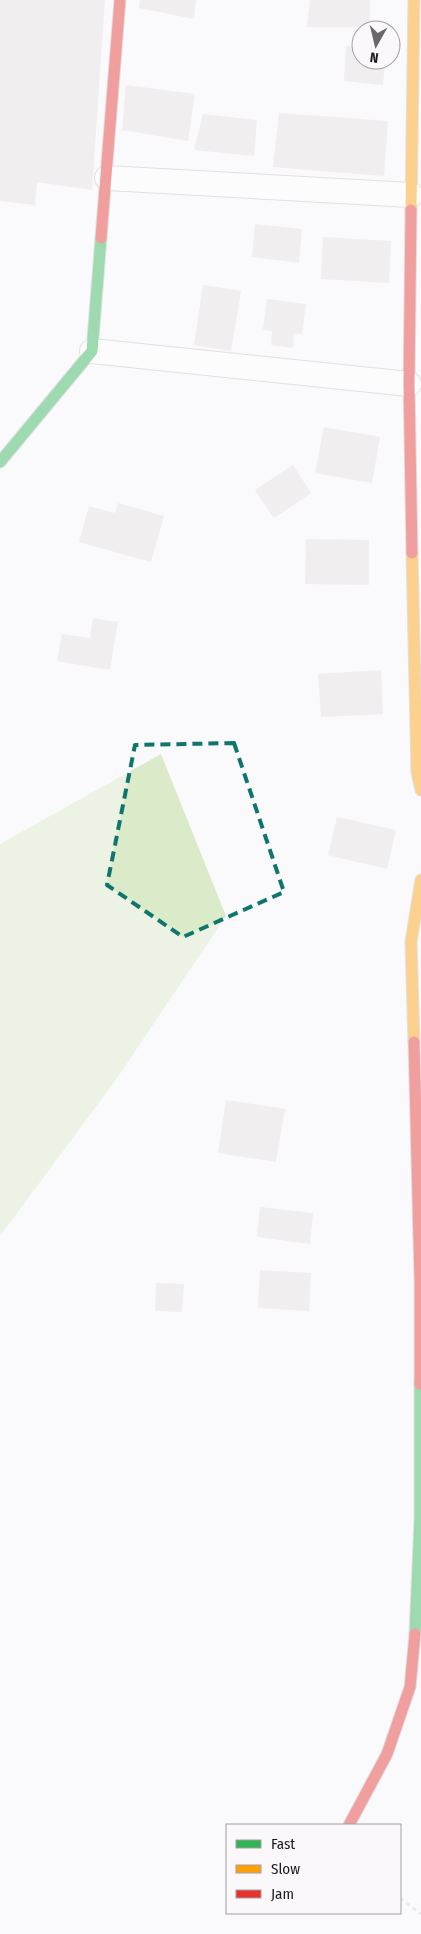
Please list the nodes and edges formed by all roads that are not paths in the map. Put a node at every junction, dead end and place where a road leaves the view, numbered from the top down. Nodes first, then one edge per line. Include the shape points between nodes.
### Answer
1 (120, 0) edge
2 (414, 0) edge
3 (106, 178) junction
4 (411, 195) junction
5 (92, 351) junction
6 (409, 384) junction
7 (0, 462) edge
8 (421, 790) edge
9 (421, 880) edge
10 (350, 1824) edge

1 - 3 street
2 - 4 street
3 - 4 street
3 - 5 street
4 - 6 street
5 - 6 street
5 - 7 street
6 - 8 street via 417,772
9 - 10 street via 411,942 420,1281 420,1520 416,1624 410,1687 387,1754

